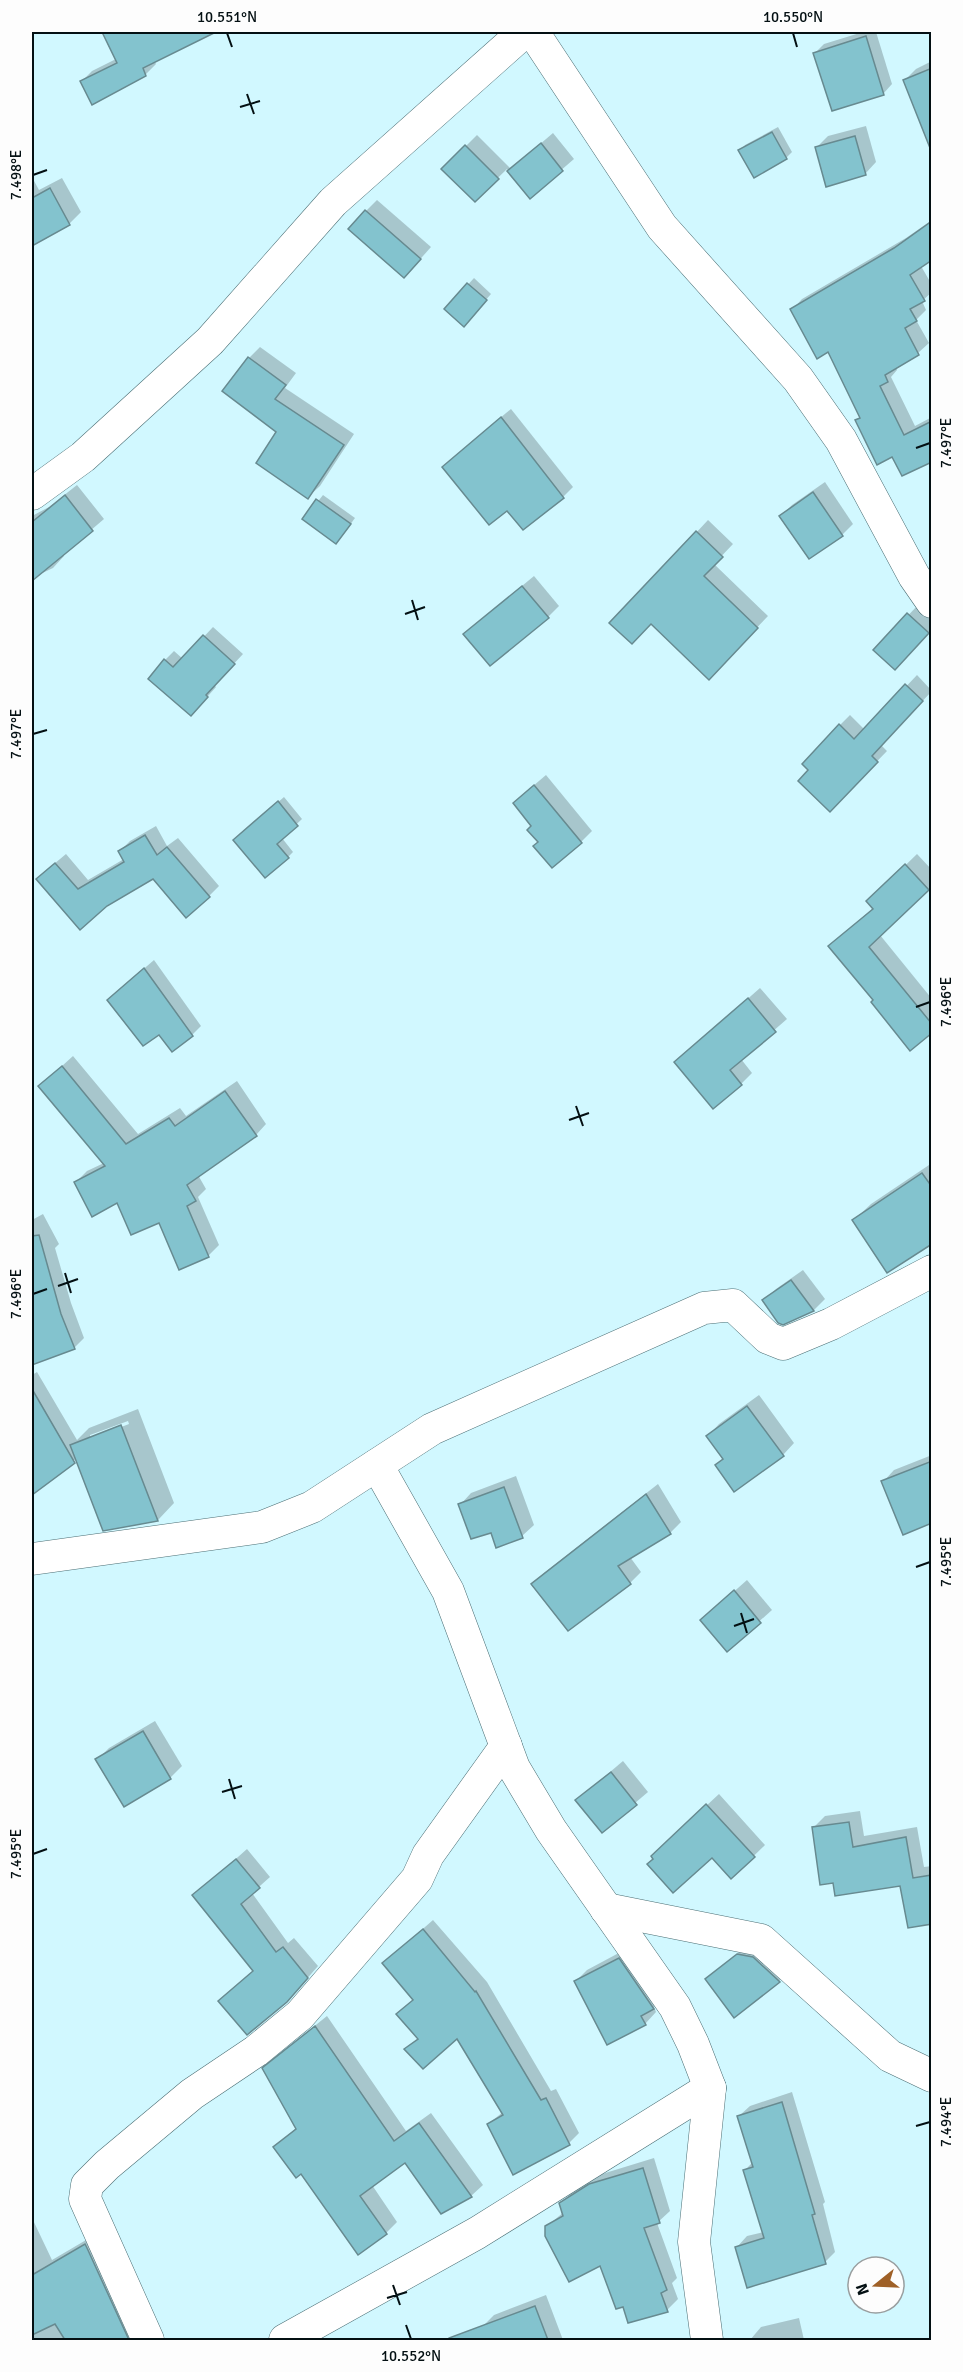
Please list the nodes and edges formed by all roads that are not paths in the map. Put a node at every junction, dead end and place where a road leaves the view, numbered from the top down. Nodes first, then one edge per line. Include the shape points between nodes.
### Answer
1 (524, 32) edge
2 (533, 32) edge
3 (32, 494) edge
4 (932, 602) edge
5 (932, 1271) edge
6 (377, 1465) junction
7 (32, 1559) edge
8 (506, 1746) junction
9 (606, 1909) junction
10 (932, 2076) edge
11 (710, 2088) junction
12 (148, 2340) edge
13 (285, 2340) edge
14 (707, 2340) edge

1 - 3 street via 333,202 210,341 83,457
2 - 4 street via 662,227 798,379 841,440
5 - 6 street via 831,1324 783,1344 768,1338 733,1305 704,1308 432,1429
6 - 7 street via 312,1507 262,1527
6 - 8 street via 448,1591
8 - 9 street via 514,1768 551,1830
8 - 12 street via 428,1855 417,1879 300,2014 256,2051 192,2094 87,2185 85,2199
9 - 10 street via 761,1940 890,2056
9 - 11 street via 675,2007
11 - 13 street via 477,2233
11 - 14 street via 694,2242

